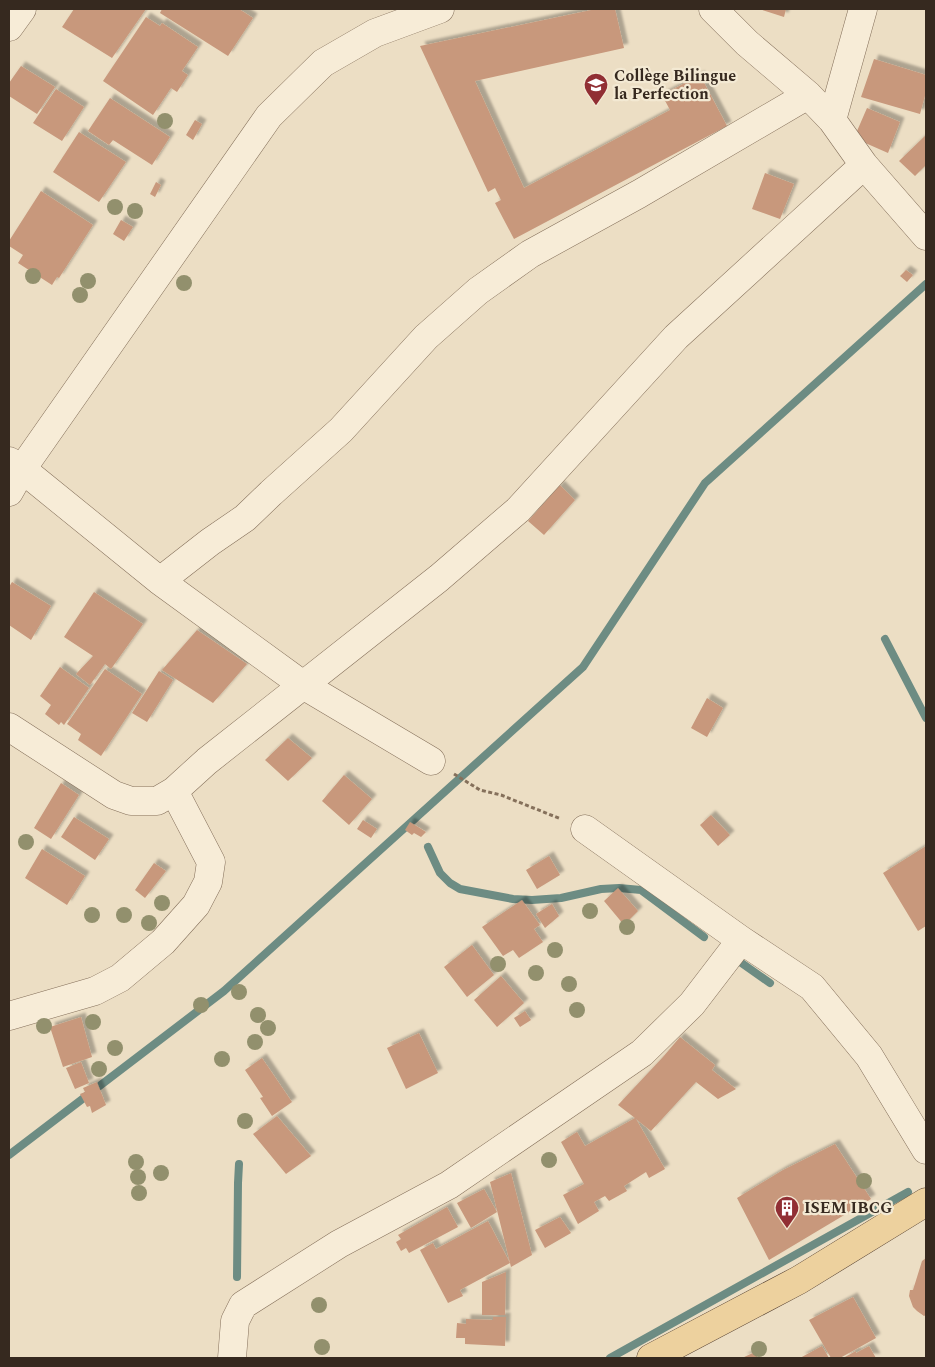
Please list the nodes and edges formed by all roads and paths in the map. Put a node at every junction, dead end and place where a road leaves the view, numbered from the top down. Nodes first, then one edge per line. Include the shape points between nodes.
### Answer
1 (22, 9) edge
2 (440, 9) edge
3 (713, 9) edge
4 (863, 9) edge
5 (9, 27) edge
6 (808, 95) junction
7 (832, 120) junction
8 (864, 165) junction
9 (926, 236) edge
10 (13, 474) edge
11 (160, 581) junction
12 (303, 685) junction
13 (9, 727) edge
14 (432, 761) joint
15 (174, 791) junction
16 (585, 829) joint
17 (741, 940) junction
18 (9, 1016) edge
19 (926, 1150) edge
20 (926, 1202) edge
21 (232, 1358) edge
22 (650, 1358) edge

1 - 5 street
2 - 10 street via 376,33 323,63 269,116
3 - 6 street
4 - 7 street
6 - 7 street
6 - 11 street via 530,254 478,291 426,337 341,430 245,518
7 - 8 street
8 - 9 street
8 - 12 street via 676,337 518,510 439,578
10 - 11 street
11 - 12 street
12 - 14 street
12 - 15 street via 207,760
13 - 15 street via 114,795 131,801 157,801
14 - 16 path via 480,790
15 - 18 street via 211,862 208,882 196,905 163,942 120,978 95,991
16 - 17 street
17 - 19 street via 812,986 869,1056
17 - 21 street via 692,1004 642,1053 449,1185 339,1244 243,1305 235,1321
20 - 22 main road via 799,1280

